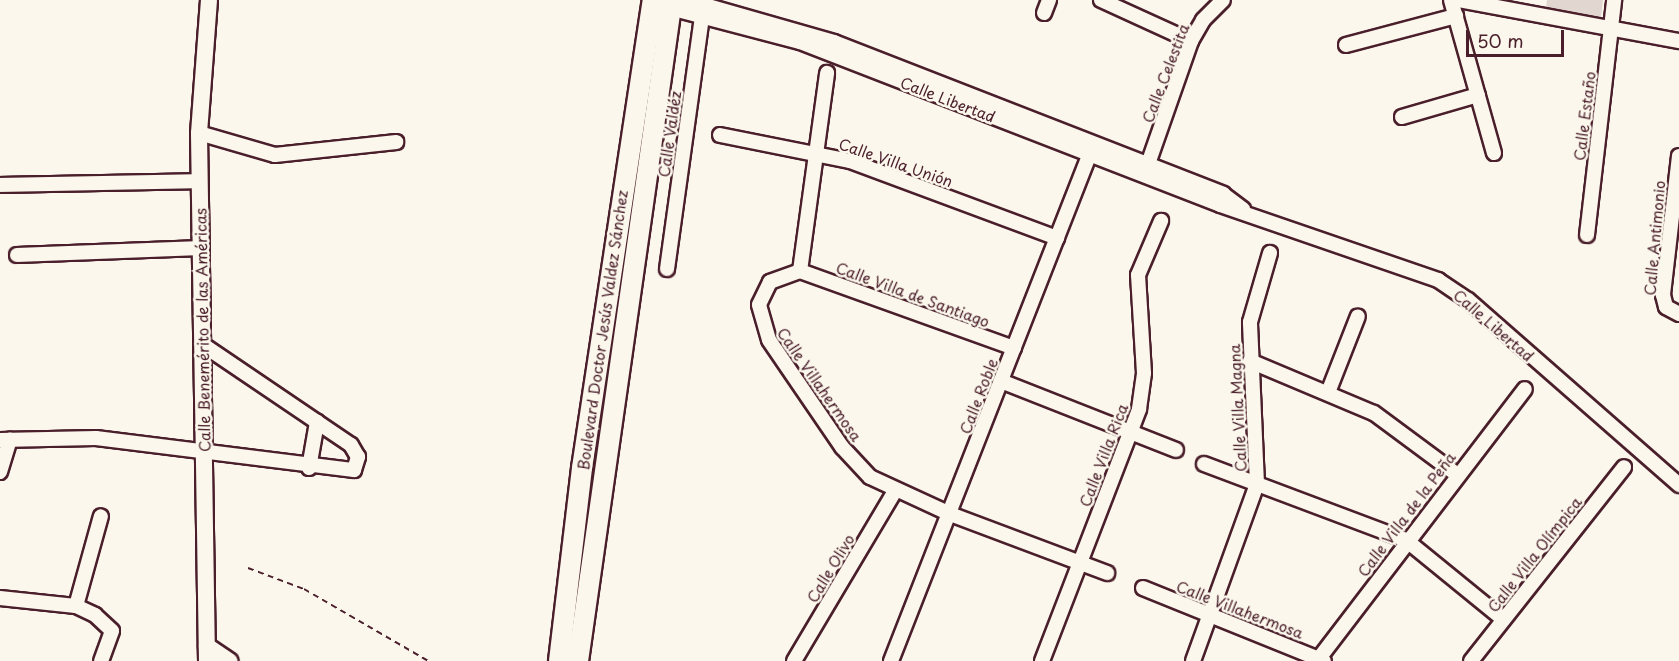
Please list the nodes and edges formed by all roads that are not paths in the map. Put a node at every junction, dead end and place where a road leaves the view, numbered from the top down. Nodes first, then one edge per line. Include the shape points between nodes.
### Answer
1 (209, 0) edge
2 (1049, 0) edge
3 (1101, 0) edge
4 (1222, 0) edge
5 (1451, 0) edge
6 (1459, 0) edge
7 (1614, 0) edge
8 (664, 2) edge
9 (704, 7) edge
10 (1044, 14) dead end
11 (1456, 16) junction
12 (1611, 28) junction
13 (1191, 41) junction
14 (1679, 41) edge
15 (1346, 45) dead end
16 (827, 73) dead end
17 (1478, 95) junction
18 (1402, 117) dead end
19 (199, 133) junction
20 (720, 135) dead end
21 (396, 142) dead end
22 (1091, 149) junction
23 (814, 153) junction
24 (1494, 153) dead end
25 (1679, 156) edge
26 (1148, 164) junction
27 (200, 181) junction
28 (0, 185) edge
29 (1243, 209) junction
30 (1161, 221) dead end
31 (1587, 235) dead end
32 (1057, 237) junction
33 (201, 248) junction
34 (1270, 254) dead end
35 (17, 255) dead end
36 (667, 269) dead end
37 (800, 271) junction
38 (1679, 314) edge
39 (1358, 316) dead end
40 (202, 344) junction
41 (1014, 348) junction
42 (598, 357) junction
43 (620, 358) junction
44 (1250, 361) junction
45 (1001, 381) junction
46 (1329, 390) junction
47 (1525, 390) dead end
48 (317, 422) junction
49 (1131, 432) junction
50 (5, 440) edge
51 (1176, 450) dead end
52 (204, 452) junction
53 (1204, 464) dead end
54 (1624, 467) dead end
55 (309, 468) junction
56 (0, 472) edge
57 (1456, 474) junction
58 (1257, 484) junction
59 (1679, 484) edge
60 (894, 491) junction
61 (950, 514) junction
62 (101, 516) dead end
63 (1406, 540) junction
64 (1080, 563) junction
65 (1107, 573) dead end
66 (1143, 588) dead end
67 (0, 598) edge
68 (76, 606) junction
69 (1211, 615) junction
70 (1503, 619) junction
71 (207, 653) edge
72 (1320, 660) edge
73 (101, 661) edge
74 (229, 661) edge
75 (559, 661) edge
76 (579, 661) edge
77 (794, 661) edge
78 (891, 661) edge
79 (1042, 661) edge
80 (1193, 661) edge
81 (1471, 661) edge

1 - 19 street, Calle Benemérito de las Américas
2 - 10 street
3 - 13 street
4 - 13 street, Calle Celestita via 1203,20
5 - 11 street
6 - 12 street
7 - 12 street, Calle Estaño
8 - 9 street, Calle Libertad
8 - 42 main road, Boulevard Doctor Jesús Valdez Sánchez
8 - 43 main road, Boulevard Doctor Jesús Valdez Sánchez
9 - 22 street, Calle Libertad via 773,29
9 - 36 street, Calle Valdéz
11 - 15 street
11 - 17 street
12 - 14 street
12 - 31 street, Calle Estaño
13 - 26 street, Calle Celestita
16 - 23 street
17 - 18 street
17 - 24 street
19 - 21 street via 275,155
19 - 27 street, Calle Benemérito de las Américas
20 - 23 street, Calle Villa Unión
22 - 26 street, Calle Libertad
22 - 29 street, Calle Libertad via 1220,205
22 - 32 street, Calle Roble
23 - 32 street, Calle Villa Unión via 887,173
23 - 37 street
25 - 38 street, Calle Antimonio via 1663,295 1666,307
26 - 29 street, Calle Libertad via 1223,194
27 - 28 street
27 - 33 street, Calle Benemérito de las Américas
29 - 59 street, Calle Libertad via 1416,270 1452,288
30 - 49 street, Calle Villa Rica via 1138,275 1143,392
32 - 41 street, Calle Roble
33 - 35 street
33 - 40 street, Calle Benemérito de las Américas
34 - 44 street, Calle Villa Magna via 1253,300
37 - 41 street, Calle Villa de Santiago
37 - 60 street, Calle Villahermosa via 777,277 766,287 759,305 764,332 855,462
39 - 46 street
40 - 48 street
40 - 52 street, Calle Benemérito de las Américas
41 - 45 street, Calle Roble
42 - 43 main road
42 - 75 main road, Boulevard Doctor Jesús Valdez Sánchez
43 - 76 main road, Boulevard Doctor Jesús Valdez Sánchez
44 - 46 street
44 - 58 street, Calle Villa Magna
45 - 49 street
45 - 61 street, Calle Roble
46 - 57 street via 1374,413
47 - 57 street, Calle Villa de la Peña
48 - 55 street
48 - 55 street via 351,445 358,462 347,472
49 - 51 street
49 - 64 street, Calle Villa Rica
50 - 52 street via 96,438
50 - 56 street
52 - 55 street
52 - 71 street, Calle Benemérito de las Américas
53 - 58 street
54 - 70 street, Calle Villa Olímpica
57 - 63 street, Calle Villa de la Peña
58 - 63 street
58 - 69 street, Calle Villa Magna
60 - 61 street, Calle Villahermosa
60 - 77 street, Calle Olivo
61 - 64 street, Calle Villahermosa
61 - 78 street, Calle Roble
62 - 68 street
63 - 70 street
63 - 72 street, Calle Villa de la Peña
64 - 65 street, Calle Villahermosa
64 - 79 street, Calle Villa Rica
66 - 69 street, Calle Villahermosa
67 - 68 street
68 - 73 street via 110,627 111,642
69 - 72 street, Calle Villahermosa
69 - 80 street, Calle Villa Magna
70 - 81 street, Calle Villa Olímpica
71 - 74 street

